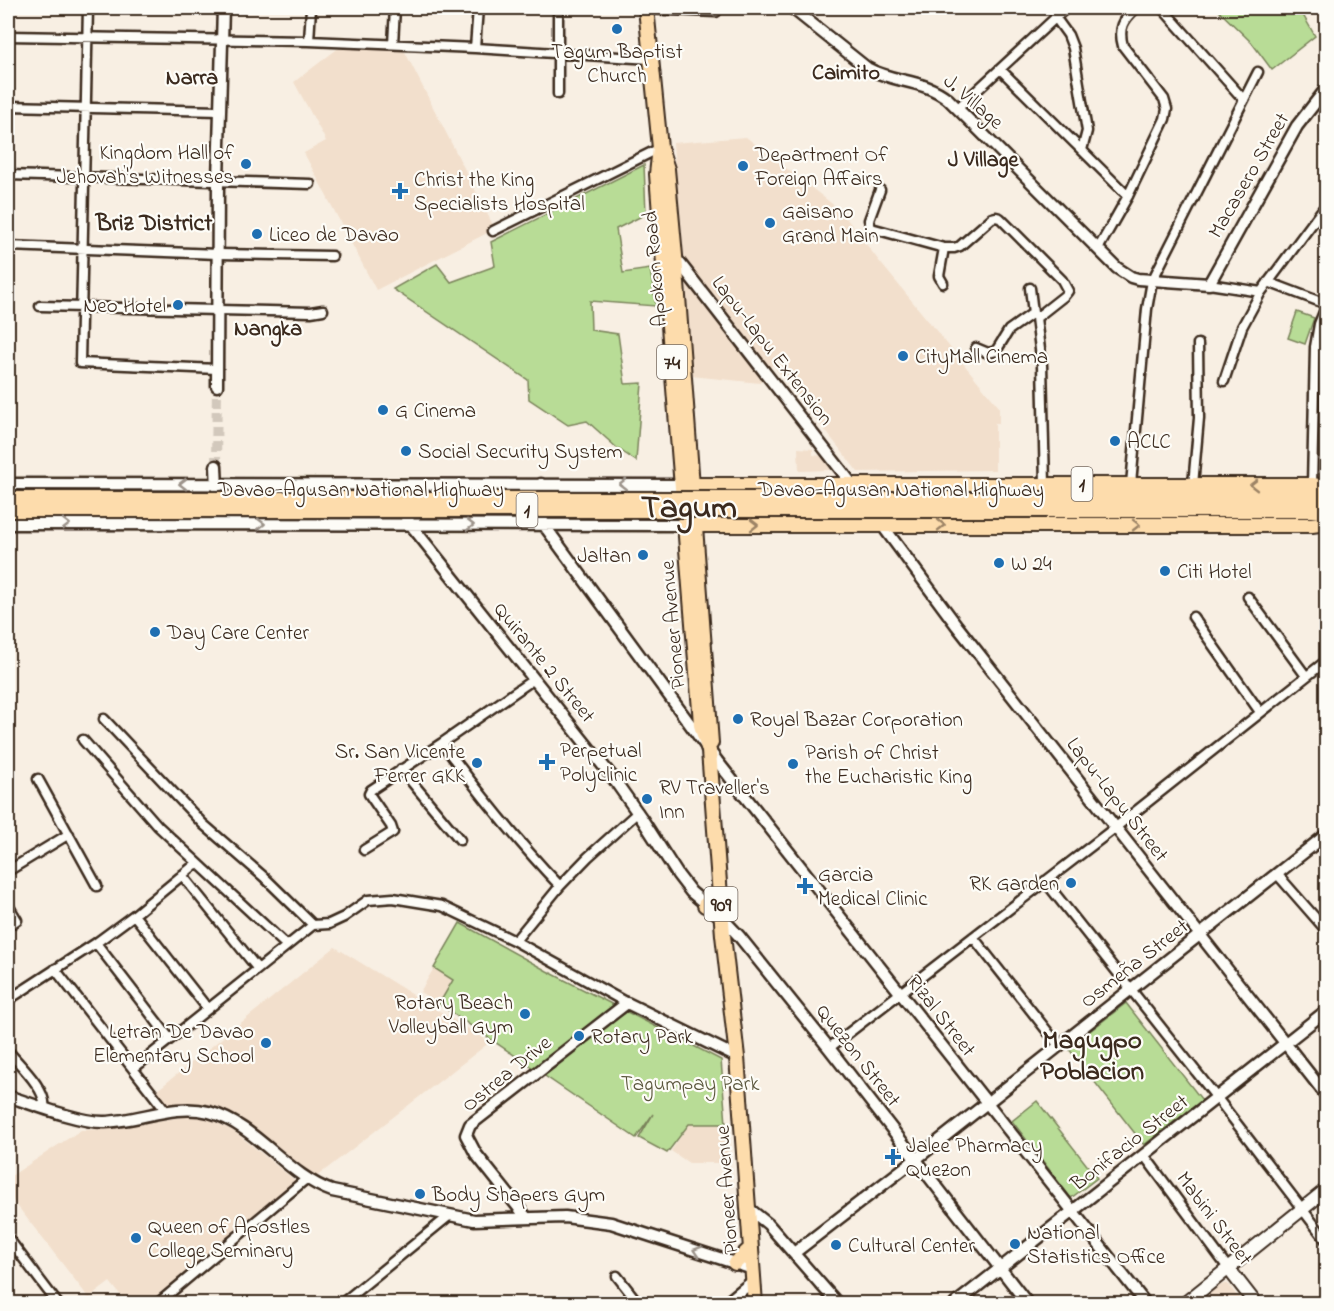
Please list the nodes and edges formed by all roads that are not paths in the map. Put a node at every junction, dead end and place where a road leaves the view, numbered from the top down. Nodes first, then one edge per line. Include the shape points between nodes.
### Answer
1 (88, 8) edge
2 (222, 8) edge
3 (311, 8) edge
4 (395, 8) edge
5 (478, 8) edge
6 (558, 8) edge
7 (646, 8) edge
8 (792, 8) edge
9 (1066, 8) edge
10 (1136, 8) edge
11 (1162, 8) edge
12 (716, 12) dead end
13 (1055, 17) junction
14 (8, 36) edge
15 (87, 37) junction
16 (222, 40) junction
17 (309, 41) junction
18 (393, 44) junction
19 (475, 48) junction
20 (559, 52) junction
21 (651, 59) junction
22 (1001, 70) junction
23 (1258, 72) dead end
24 (1326, 89) edge
25 (558, 94) dead end
26 (1244, 99) junction
27 (8, 106) edge
28 (86, 107) junction
29 (958, 108) junction
30 (220, 111) junction
31 (660, 148) junction
32 (1082, 150) junction
33 (8, 175) edge
34 (84, 177) junction
35 (218, 180) junction
36 (310, 184) dead end
37 (880, 190) dead end
38 (1128, 196) junction
39 (1326, 205) edge
40 (493, 231) dead end
41 (662, 240) junction
42 (8, 246) edge
43 (83, 248) junction
44 (944, 248) junction
45 (1098, 249) junction
46 (218, 254) junction
47 (332, 256) dead end
48 (675, 256) junction
49 (1152, 281) junction
50 (1268, 282) junction
51 (943, 284) dead end
52 (1209, 284) junction
53 (1030, 288) dead end
54 (1261, 292) junction
55 (40, 306) dead end
56 (1326, 306) edge
57 (82, 307) junction
58 (218, 310) junction
59 (323, 310) dead end
60 (1035, 315) junction
61 (1198, 344) dead end
62 (1326, 345) edge
63 (1315, 347) junction
64 (976, 348) dead end
65 (217, 369) junction
66 (1224, 381) dead end
67 (217, 386) tunnel mouth
68 (216, 466) tunnel mouth
69 (8, 484) edge
70 (385, 484) junction
71 (853, 484) junction
72 (1045, 484) junction
73 (1131, 484) junction
74 (1193, 484) junction
75 (1322, 485) edge
76 (217, 489) junction
77 (687, 490) junction
78 (539, 491) junction
79 (91, 495) junction
80 (115, 495) junction
81 (8, 497) edge
82 (1326, 499) edge
83 (1046, 505) junction
84 (8, 510) edge
85 (1326, 510) edge
86 (91, 514) junction
87 (8, 515) edge
88 (540, 518) junction
89 (690, 520) junction
90 (1326, 523) edge
91 (8, 524) edge
92 (411, 525) junction
93 (882, 525) junction
94 (1248, 597) dead end
95 (1193, 617) dead end
96 (1326, 661) edge
97 (1306, 676) junction
98 (534, 679) junction
99 (1260, 712) junction
100 (104, 719) dead end
101 (83, 740) dead end
102 (442, 743) junction
103 (709, 751) junction
104 (401, 770) junction
105 (38, 779) dead end
106 (638, 812) junction
107 (1116, 827) junction
108 (69, 834) junction
109 (1326, 835) edge
110 (460, 840) dead end
111 (364, 850) dead end
112 (196, 863) junction
113 (8, 871) edge
114 (1277, 874) junction
115 (182, 875) junction
116 (1045, 881) junction
117 (97, 886) dead end
118 (560, 886) junction
119 (721, 902) junction
120 (8, 905) edge
121 (705, 905) junction
122 (134, 915) junction
123 (722, 918) junction
124 (313, 925) junction
125 (8, 926) edge
126 (1326, 930) edge
127 (1200, 936) junction
128 (973, 937) junction
129 (515, 941) junction
130 (96, 943) junction
131 (286, 945) junction
132 (257, 968) junction
133 (55, 969) junction
134 (1131, 990) junction
135 (900, 993) junction
136 (8, 1000) edge
137 (627, 1004) junction
138 (208, 1009) junction
139 (1326, 1011) edge
140 (170, 1039) junction
141 (1286, 1044) junction
142 (1059, 1046) junction
143 (829, 1048) junction
144 (8, 1051) edge
145 (737, 1058) junction
146 (133, 1068) junction
147 (1326, 1095) edge
148 (8, 1096) edge
149 (1217, 1098) junction
150 (987, 1103) junction
151 (44, 1108) junction
152 (166, 1112) junction
153 (1144, 1155) junction
154 (916, 1159) junction
155 (306, 1179) junction
156 (1326, 1190) edge
157 (748, 1208) junction
158 (1303, 1208) junction
159 (1072, 1211) junction
160 (449, 1216) junction
161 (526, 1217) junction
162 (8, 1238) edge
163 (1326, 1239) edge
164 (751, 1248) junction
165 (794, 1253) junction
166 (735, 1263) junction
167 (1001, 1268) junction
168 (1228, 1268) junction
169 (753, 1275) junction
170 (617, 1276) dead end
171 (58, 1304) edge
172 (157, 1304) edge
173 (341, 1304) edge
174 (639, 1304) edge
175 (725, 1304) edge
176 (755, 1304) edge
177 (838, 1304) edge
178 (955, 1304) edge
179 (1028, 1304) edge
180 (1146, 1304) edge
181 (1184, 1304) edge
182 (1256, 1304) edge

1 - 15 street
2 - 16 street
3 - 17 street
4 - 18 street
5 - 19 street
6 - 20 street
7 - 12 street
7 - 21 highway, Apokon Road / 74
8 - 29 street, J. Village via 867,68 928,86
9 - 13 street
10 - 38 street via 1121,26 1123,46 1164,99 1167,109
11 - 26 street
13 - 22 street
13 - 32 street via 1073,48 1087,131
14 - 15 street
15 - 16 street
15 - 28 street
16 - 17 street
16 - 30 street
17 - 18 street
18 - 19 street
19 - 20 street
20 - 21 street
20 - 25 street
21 - 31 highway, Apokon Road / 74
22 - 29 street
22 - 32 street
23 - 26 street
24 - 52 street, Macasero Street via 1297,126
26 - 49 street
27 - 28 street
28 - 30 street
28 - 34 street
29 - 45 street, J. Village
30 - 35 street
31 - 40 street
31 - 41 highway, Apokon Road / 74 via 657,174
31 - 48 highway, Apokon Road / 74 via 667,169
32 - 38 street
33 - 34 street
34 - 35 street
34 - 43 street
35 - 36 street
35 - 46 street
37 - 44 street via 869,219 871,228
38 - 45 street
39 - 50 street
41 - 48 street, Lapu-Lapu Extension
41 - 77 highway, Apokon Road / 74
42 - 43 street
43 - 46 street
43 - 57 street
44 - 51 street via 939,276
44 - 60 street via 960,246 992,218 1000,218 1066,285 1068,291 1064,296
45 - 49 street, J. Village via 1124,273
46 - 47 street
46 - 58 street
48 - 71 street, Lapu-Lapu Extension
48 - 77 highway, Apokon Road / 74
49 - 52 street, J. Village
49 - 73 street
50 - 54 street
50 - 56 street
52 - 54 street
53 - 60 street
54 - 66 street via 1242,327
55 - 57 street
56 - 63 street
57 - 58 street
57 - 65 street via 80,363
58 - 59 street
58 - 65 street
60 - 64 street via 1010,330 996,351 988,353
60 - 72 street via 1042,365
61 - 74 street via 1199,418
62 - 63 street
63 - 75 street
65 - 67 street
68 - 76 street
76 -> 69 street
70 - 76 street
70 - 78 street
70 - 92 street, Quirante 2 Street
71 - 72 highway, Davao-Agusan National Highway / 1
71 - 77 highway, Davao-Agusan National Highway / 1
71 - 93 street, Lapu-Lapu Extension
72 - 73 highway, Davao-Agusan National Highway / 1
73 - 74 highway, Davao-Agusan National Highway / 1
75 -> 74 highway, Davao-Agusan National Highway / 1
76 - 80 highway, Davao-Agusan National Highway / 1
77 -> 78 highway, Davao-Agusan National Highway / 1
77 - 89 highway, Pioneer Avenue / 74
78 - 88 street
79 - 80 highway, Davao-Agusan National Highway / 1
79 - 81 highway, Davao-Agusan National Highway / 1
79 - 86 highway
80 - 86 highway via 115,514
81 - 83 highway, Davao-Agusan National Highway / 1, bridge
82 - 83 highway, Davao-Agusan National Highway / 1
83 - 84 highway, Davao-Agusan National Highway / 1, bridge
83 - 85 highway, Davao-Agusan National Highway / 1
86 - 87 highway
88 - 89 highway, Davao-Agusan National Highway / 1
92 -> 88 street
88 - 103 street, Rizal Street
89 -> 93 highway, Davao-Agusan National Highway / 1
89 - 103 highway, Pioneer Avenue / 909 via 701,725
93 -> 90 highway, Davao-Agusan National Highway / 1
91 -> 92 street
92 - 98 street, Quirante 2 Street
93 - 107 street, Lapu-Lapu Street
94 - 97 street
95 - 99 street
96 - 97 street
97 - 99 street
98 - 102 street
98 - 106 street, Quirante 2 Street
99 - 107 street
100 - 124 street via 203,824
101 - 112 street via 134,800
102 - 104 street
102 - 118 street via 516,838
103 - 119 highway, Pioneer Avenue / 909
103 - 135 street, Rizal Street
104 - 110 street
104 - 111 street via 369,793 393,832
105 - 108 street
106 - 118 street
106 - 121 street, Quirante 2 Street via 678,875
107 - 116 street
107 - 127 street, Lapu-Lapu Street
108 - 113 street
108 - 117 street
109 - 114 street, Osmeña Street
112 - 115 street
112 - 131 street
114 - 126 street
114 - 127 street, Osmeña Street
115 - 122 street
115 - 132 street
116 - 128 street
116 - 134 street
118 - 129 street
119 - 121 highway
119 - 123 highway, Pioneer Avenue / 909
120 - 125 street via 17,920
121 - 123 street, Quirante 2 Street
122 - 130 street
122 - 138 street
123 - 143 street, Quezon Street
123 - 145 highway, Pioneer Avenue / 909
124 - 129 street via 329,924 368,900 393,898 442,906
124 - 131 street
127 - 134 street, Osmeña Street
127 - 141 street, Lapu-Lapu Street
128 - 135 street
128 - 142 street
129 - 137 street
130 - 133 street
130 - 140 street
131 - 132 street
132 - 138 street
133 - 136 street
133 - 146 street
134 - 142 street, Osmeña Street
134 - 149 street
135 - 143 street
135 - 150 street, Rizal Street
137 - 145 street
137 - 161 street, Ostrea Drive via 467,1129 471,1146
138 - 140 street
139 - 141 street, Bonifacio Street
140 - 146 street
141 - 147 street, Lapu-Lapu Street
141 - 149 street, Bonifacio Street
142 - 150 street, Osmeña Street
143 - 154 street, Quezon Street
144 - 151 street via 40,1090
145 - 157 highway, Pioneer Avenue / 909
146 - 152 street
148 - 151 street
149 - 153 street, Bonifacio Street
149 - 158 street
150 - 154 street, Osmeña Street
150 - 159 street, Rizal Street
151 - 152 street via 102,1122
152 - 155 street via 198,1111 225,1119
153 - 159 street, Bonifacio Street
153 - 168 street, Mabini Street
154 - 165 street, Osmeña Street
154 - 167 street, Quezon Street
155 - 160 street via 339,1193
155 - 172 street
156 - 158 main road
157 - 164 highway, Pioneer Avenue / 909
157 - 165 street
158 - 163 street
158 - 168 main road
159 - 167 street, Bonifacio Street
159 - 180 street, Rizal Street
160 - 161 street via 486,1221
160 - 173 street
166 -> 161 street via 610,1223
162 - 171 street
164 - 166 highway
164 - 169 highway, Pioneer Avenue / 909
165 - 177 street
166 - 169 street
167 - 178 street, Bonifacio Street
167 - 179 street, Quezon Street
168 - 181 main road
168 - 182 main road, Mabini Street
169 - 175 street
169 - 176 highway, Pioneer Avenue / 909
170 - 174 street

